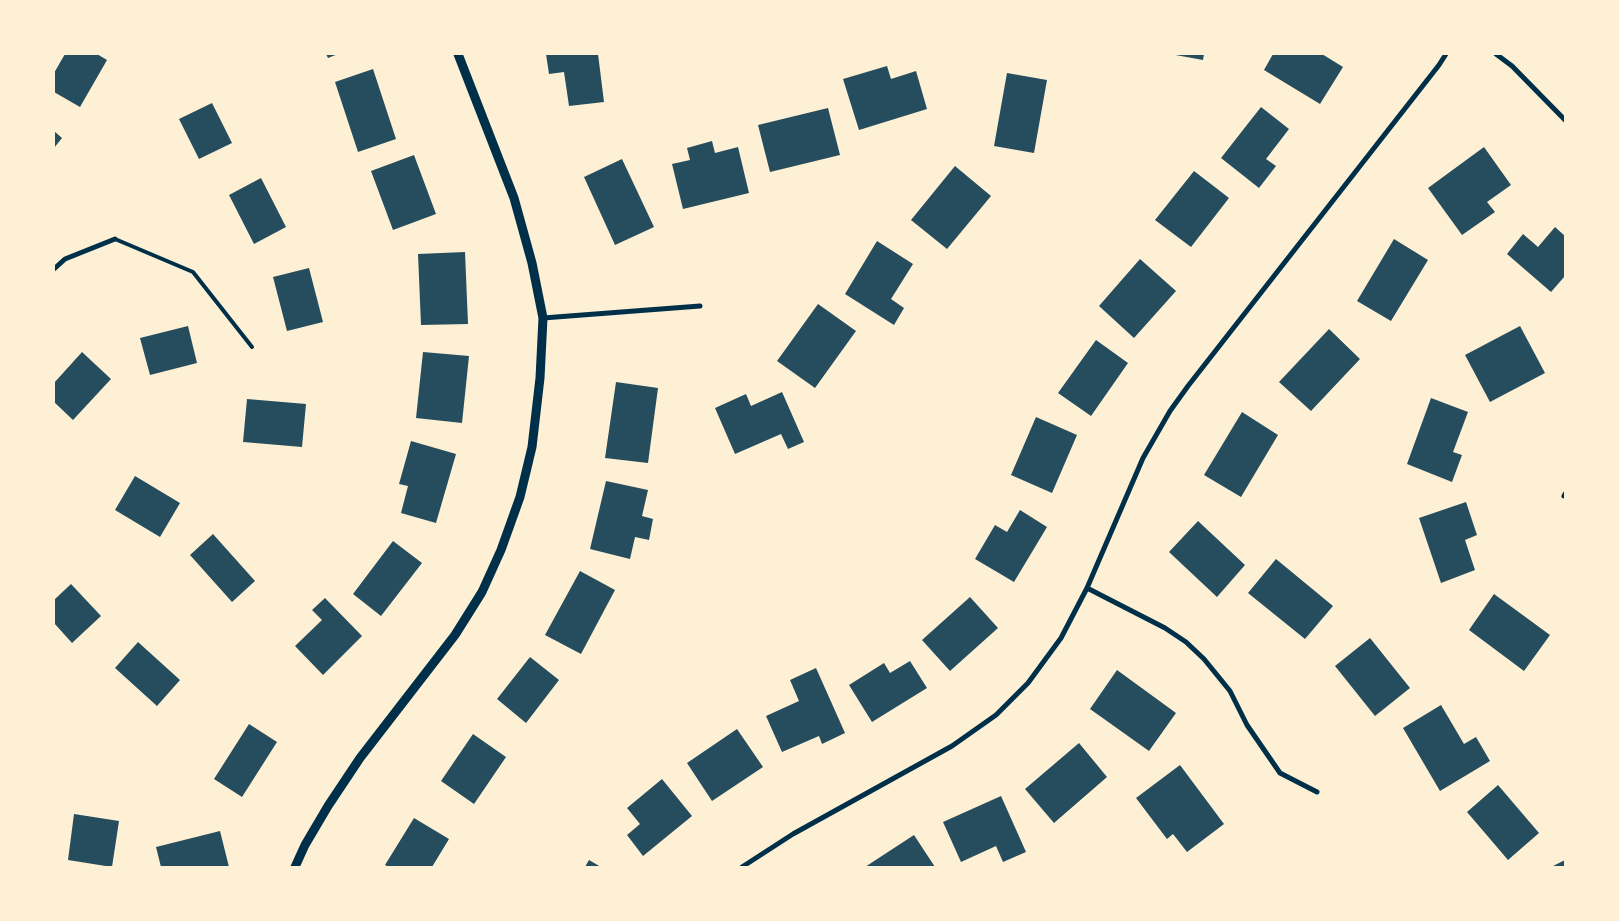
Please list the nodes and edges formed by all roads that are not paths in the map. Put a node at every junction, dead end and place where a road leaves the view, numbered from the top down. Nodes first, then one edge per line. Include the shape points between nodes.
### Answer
1 (458, 54) edge
2 (1446, 54) edge
3 (1496, 54) edge
4 (1565, 120) edge
5 (115, 239) joint
6 (54, 269) edge
7 (700, 306) dead end
8 (543, 318) junction
9 (252, 348) dead end
10 (1087, 588) junction
11 (1317, 792) dead end
12 (295, 867) edge
13 (742, 867) edge

1 - 8 street via 514,198
2 - 10 street via 1170,411 1143,458
3 - 4 street
5 - 6 street via 65,259
5 - 9 lane via 193,272
7 - 8 street
8 - 12 street via 532,447 502,550 482,592 455,635 360,758 328,806
10 - 11 street via 1186,642 1230,691 1247,725 1280,773
10 - 13 street via 1061,638 1028,683 996,715 952,746 793,834

